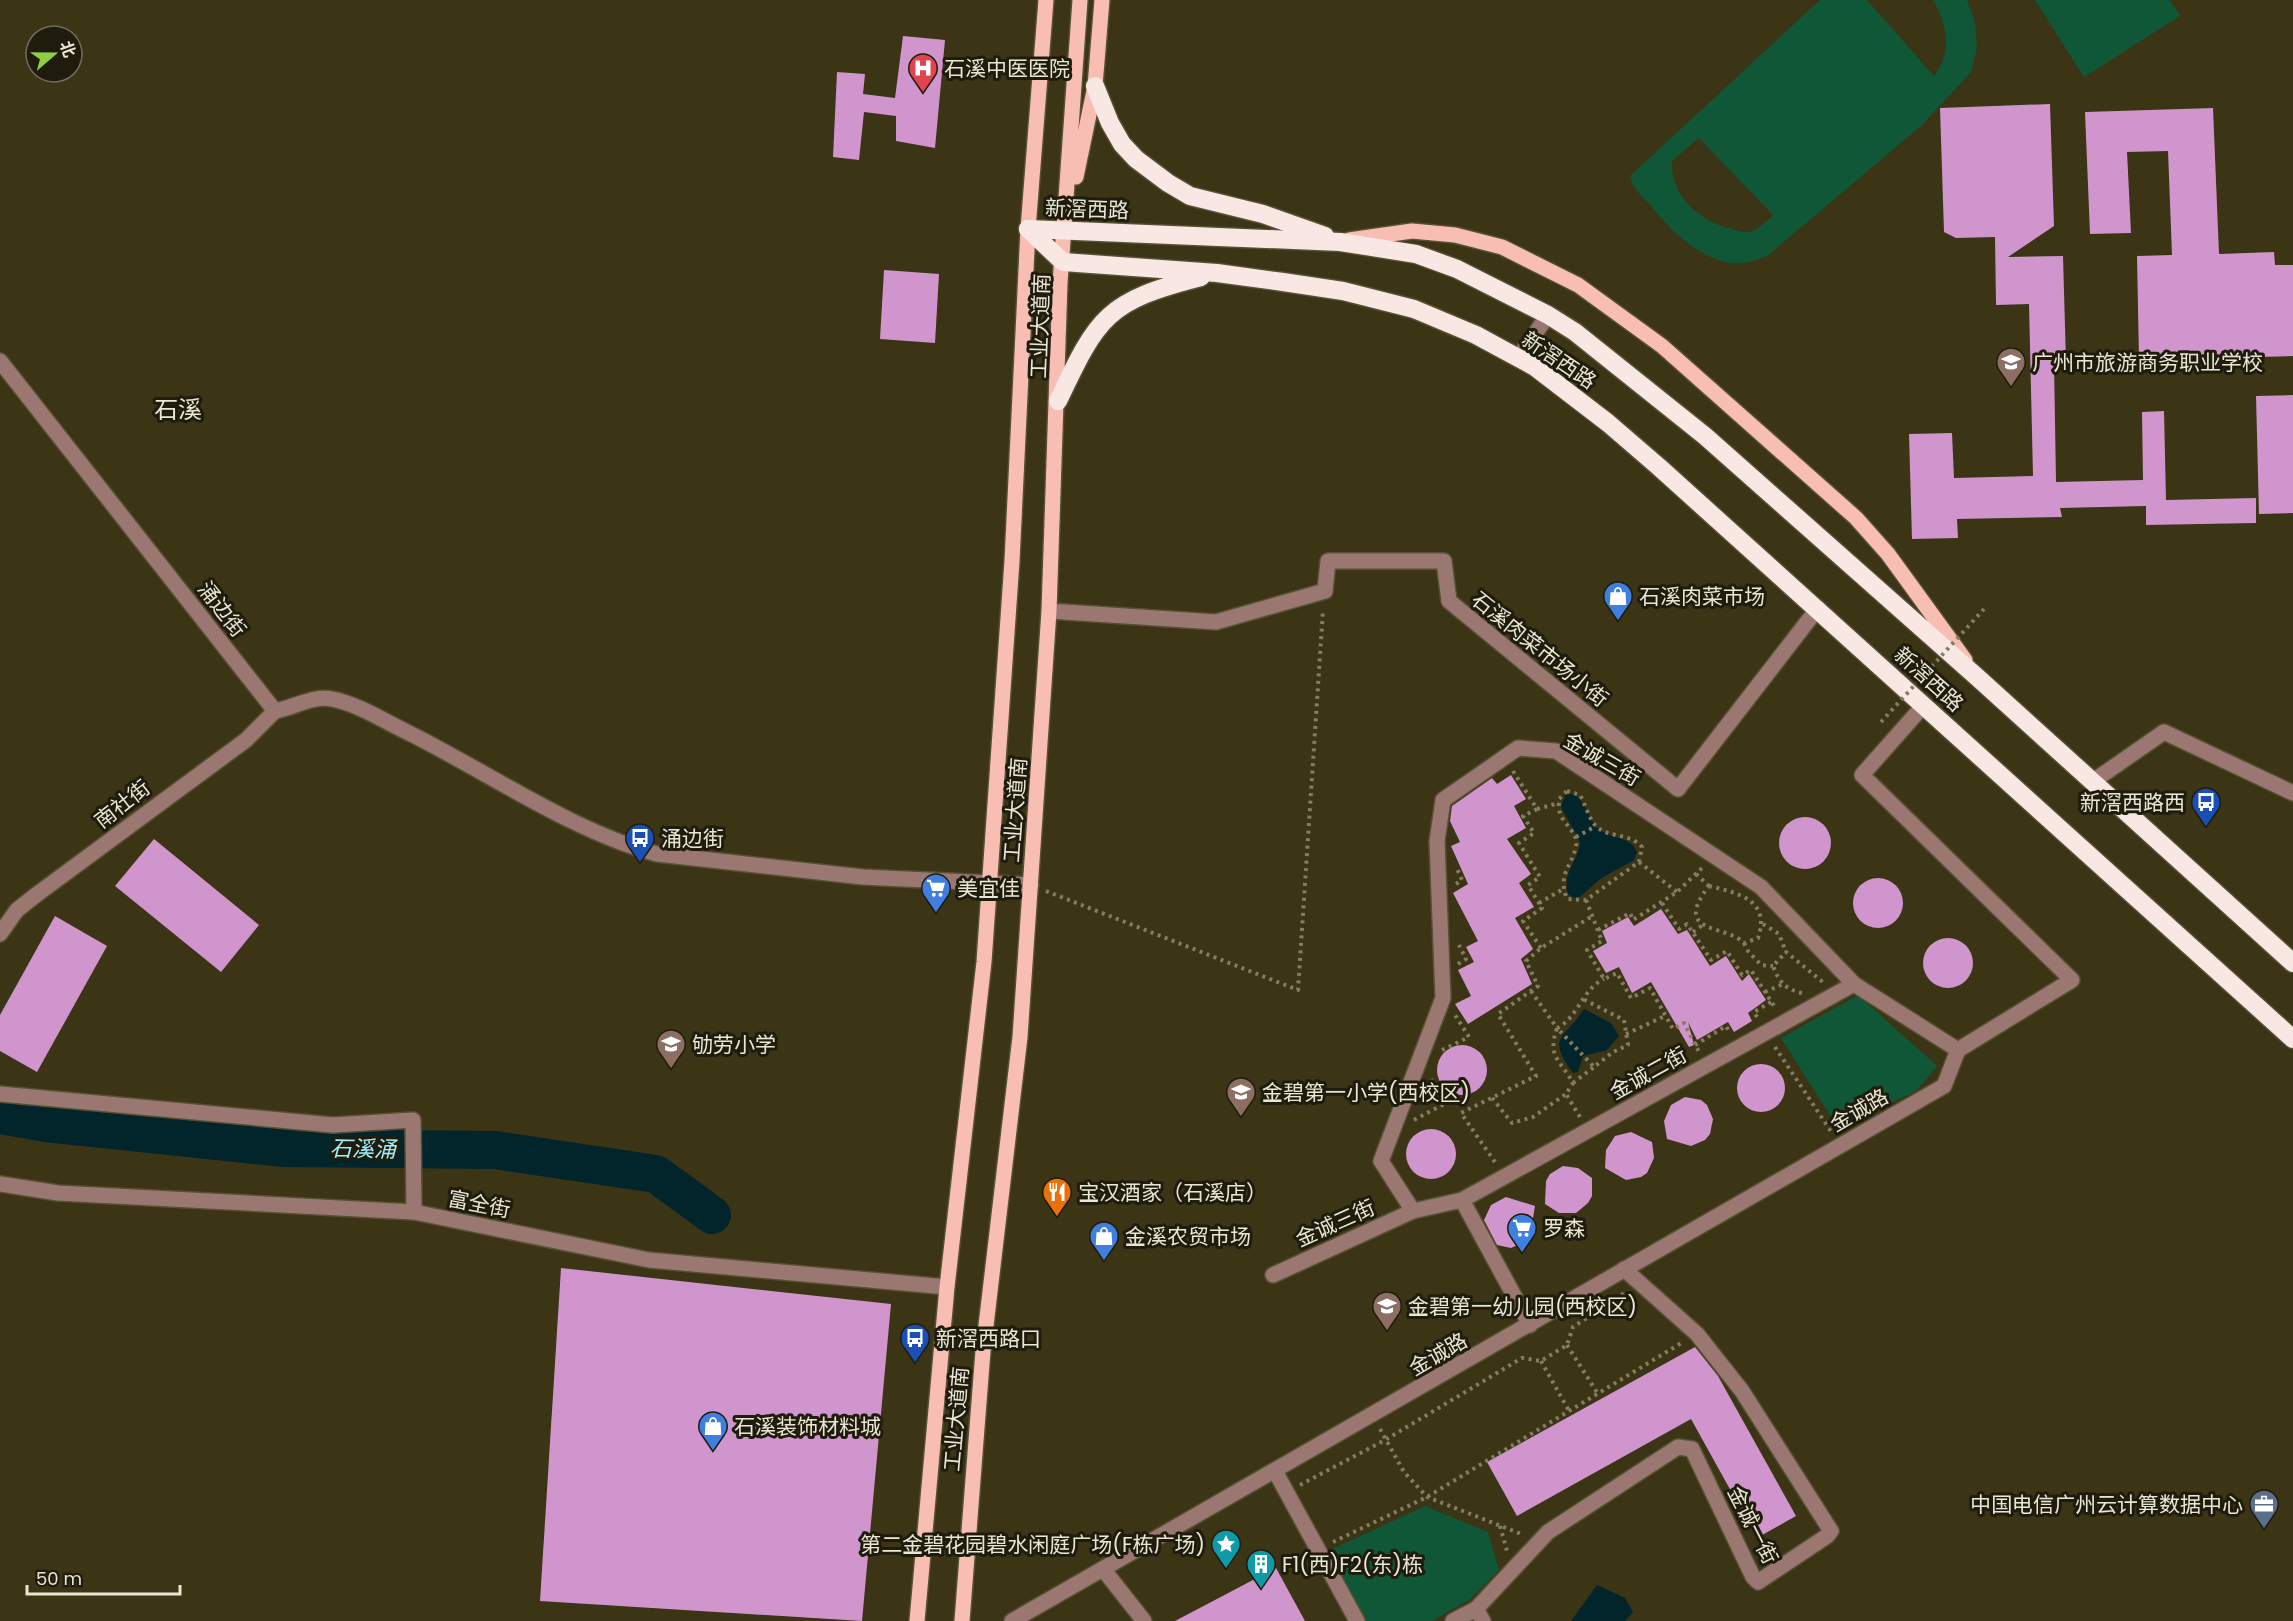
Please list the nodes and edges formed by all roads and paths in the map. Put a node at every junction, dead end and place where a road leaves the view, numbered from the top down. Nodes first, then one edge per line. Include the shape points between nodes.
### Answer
1 (1046, 0) edge
2 (1080, 0) edge
3 (1102, 0) edge
4 (1095, 86) junction
5 (1028, 229) junction
6 (1065, 230) junction
7 (1340, 242) junction
8 (1063, 262) junction
9 (1217, 273) junction
10 (1548, 315) junction
11 (1519, 357) junction
12 (0, 361) edge
13 (1058, 401) junction
14 (1325, 591) junction
15 (1818, 608) junction
16 (1984, 609) dead end
17 (1049, 611) junction
18 (1977, 677) junction
19 (1924, 705) junction
20 (275, 711) junction
21 (1881, 722) dead end
22 (1505, 757) junction
23 (2092, 782) junction
24 (2293, 793) edge
25 (1559, 803) junction
26 (1537, 809) junction
27 (1596, 826) junction
28 (1577, 837) junction
29 (1716, 855) junction
30 (1639, 862) junction
31 (1696, 874) junction
32 (990, 883) junction
33 (1030, 885) junction
34 (1709, 886) junction
35 (1563, 889) junction
36 (1677, 892) junction
37 (1586, 900) junction
38 (1539, 903) junction
39 (1662, 903) junction
40 (1594, 915) junction
41 (1763, 924) junction
42 (1703, 925) junction
43 (1598, 930) junction
44 (1693, 932) junction
45 (0, 934) edge
46 (1744, 943) junction
47 (1541, 948) junction
48 (1786, 952) junction
49 (2293, 963) edge
50 (1773, 966) junction
51 (1604, 980) junction
52 (1783, 984) junction
53 (1854, 984) junction
54 (1825, 985) dead end
55 (1531, 991) junction
56 (1765, 992) junction
57 (1805, 994) dead end
58 (1584, 999) junction
59 (1665, 1016) junction
60 (1784, 1022) junction
61 (1557, 1028) junction
62 (1766, 1033) junction
63 (1626, 1034) junction
64 (2293, 1038) edge
65 (1958, 1050) junction
66 (1706, 1065) junction
67 (1593, 1067) junction
68 (1573, 1083) junction
69 (0, 1094) edge
70 (1566, 1094) junction
71 (1492, 1098) junction
72 (1588, 1131) junction
73 (1840, 1145) junction
74 (1504, 1176) junction
75 (0, 1185) edge
76 (1462, 1200) junction
77 (1413, 1211) junction
78 (414, 1212) junction
79 (1624, 1269) junction
80 (1273, 1275) dead end
81 (1639, 1283) junction
82 (947, 1287) junction
83 (1530, 1325) junction
84 (1697, 1334) junction
85 (1567, 1345) junction
86 (1541, 1361) junction
87 (1598, 1394) junction
88 (1569, 1411) junction
89 (1372, 1416) junction
90 (1385, 1440) junction
91 (1275, 1471) junction
92 (1287, 1492) junction
93 (1427, 1497) junction
94 (1500, 1526) junction
95 (1540, 1541) junction
96 (1318, 1549) junction
97 (1103, 1569) junction
98 (1513, 1570) junction
99 (1479, 1615) edge
100 (917, 1621) edge
101 (962, 1621) edge
102 (1012, 1621) edge
103 (1144, 1621) edge
104 (1357, 1621) edge
105 (1453, 1621) edge

1 - 5 main road
2 - 6 main road, 工业大道南
3 - 4 main road
4 - 6 main road
4 - 7 highway via 1122,144 1168,183 1191,196 1263,214
5 - 6 highway, 新滘西路
5 - 8 highway, 新滘西路
5 - 32 main road via 1012,561
6 - 7 highway, 新滘西路
6 - 8 main road, 工业大道南
7 - 10 highway, 新滘西路 via 1426,258 1457,269
7 - 18 main road via 1412,231 1455,235 1502,247 1578,285 1662,346 1856,518 1888,554
8 - 9 highway, 新滘西路
8 - 13 main road, 工业大道南
9 - 11 highway, 新滘西路 via 1343,291 1414,309
9 - 13 highway via 1152,291 1111,314 1085,344
10 - 11 street
10 - 18 highway, 新滘西路 via 1705,436
11 - 15 highway, 新滘西路 via 1608,423
12 - 20 street, 涌边街
13 - 17 main road, 工业大道南
14 - 15 street, 石溪肉菜市场小街 via 1329,561 1444,561 1449,601 1678,789
14 - 17 street via 1216,622
14 - 33 path via 1298,990
15 - 19 highway, 新滘西路
16 - 21 path, bridge
17 - 33 main road, 工业大道南
18 - 23 highway, 新滘西路
19 - 64 highway, 新滘西路
19 - 65 street via 1862,775 2072,980
20 - 32 street via 332,698 426,741 594,831 629,847 657,854 863,877
20 - 45 street, 南社街 via 246,740 156,803 17,910
22 - 26 path
22 - 29 street, 金诚三街 via 1518,748 1556,751
22 - 77 street, 金诚三街 via 1443,800 1437,841 1443,998 1381,1161
23 - 24 street via 2164,732
23 - 49 highway, 新滘西路
25 - 26 path
25 - 27 path via 1567,791 1580,795
25 - 28 path via 1559,813
26 - 38 path via 1523,816 1534,833 1519,843 1540,877 1528,885
27 - 28 path
27 - 30 path via 1635,839 1642,847
28 - 35 path
29 - 31 path
29 - 53 street, 金诚三街 via 1761,887
30 - 36 path
30 - 37 path
31 - 34 path
31 - 36 path
32 - 33 street
32 - 82 main road
33 - 101 main road, 工业大道南 via 1020,1037 983,1351
34 - 41 path via 1745,896 1758,908
34 - 42 path via 1699,899 1697,913
35 - 37 path via 1568,899
35 - 38 path
36 - 39 path
37 - 40 path
38 - 47 path via 1542,908 1523,921
39 - 43 path via 1634,920 1630,913
39 - 44 path via 1679,929 1687,924
40 - 43 path
40 - 47 path
41 - 46 path via 1758,938
41 - 48 path via 1779,934
42 - 44 path
42 - 46 path
43 - 51 path via 1602,940 1587,950
44 - 56 path via 1711,960 1727,951 1742,975 1751,970
46 - 50 path via 1761,965
47 - 55 path via 1526,961 1538,986
48 - 50 path
48 - 54 path
50 - 52 path
51 - 58 path via 1593,984
51 - 59 path via 1617,973 1631,998 1650,988
52 - 56 path
52 - 57 path
53 - 60 street, 金诚二街
53 - 65 street, 金诚三街
55 - 61 path
55 - 71 path via 1498,1014 1536,1077
56 - 60 path
58 - 61 path via 1566,1024
58 - 63 path via 1624,1020
59 - 63 path
59 - 66 path via 1672,1029 1684,1023
60 - 62 street, 金诚二街
61 - 67 path
61 - 68 path via 1551,1046
62 - 66 street, 金诚二街
62 - 73 path
63 - 67 path via 1628,1045
65 - 73 street, 金诚路 via 1944,1086
66 - 72 street, 金诚二街
67 - 68 path
68 - 70 path
69 - 78 street via 333,1125 413,1120
70 - 71 path via 1533,1117 1512,1123
70 - 72 path
71 - 74 path via 1461,1113
72 - 74 street, 金诚二街
73 - 79 street, 金诚路
74 - 76 street, 金诚二街
75 - 78 street, 富全街 via 69,1194
76 - 77 street, 金诚三街
76 - 83 street
77 - 80 street, 金诚三街
78 - 82 street, 富全街 via 649,1260
79 - 81 street, 金诚一街
79 - 83 street, 金诚路
81 - 84 street, 金诚一街
81 - 85 path via 1573,1327
82 - 100 main road
83 - 89 street, 金诚路
84 - 87 path
84 - 95 street, 金诚一街 via 1749,1401 1831,1531 1758,1582 1692,1449 1678,1447
85 - 86 path
85 - 87 path
86 - 88 path
86 - 90 path via 1522,1358
87 - 88 path
88 - 93 path
89 - 90 path
89 - 91 street, 金诚路
90 - 92 path
90 - 93 path via 1404,1472
91 - 92 street
91 - 97 street, 金诚路
92 - 96 street
93 - 94 path
93 - 96 path
94 - 95 path
94 - 98 path
95 - 98 street, 金诚一街
96 - 104 street
97 - 102 street, 金诚路
97 - 103 street
98 - 99 street, 金诚一街
99 - 105 street, 金诚一街

